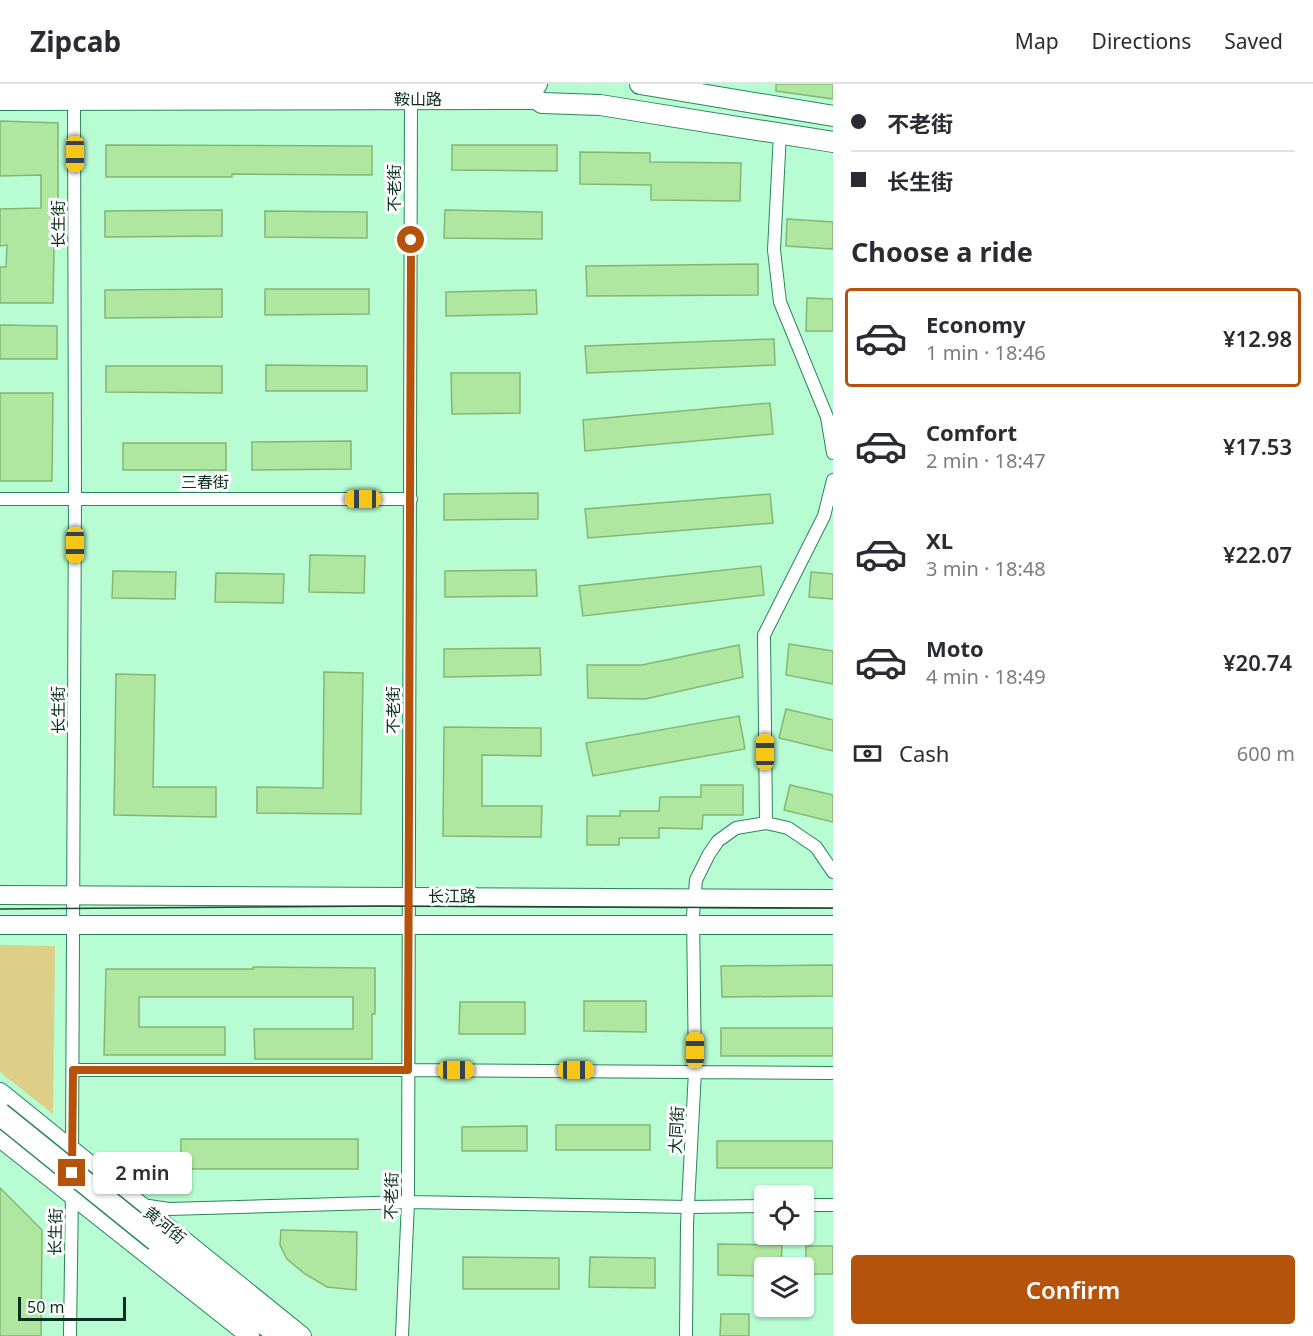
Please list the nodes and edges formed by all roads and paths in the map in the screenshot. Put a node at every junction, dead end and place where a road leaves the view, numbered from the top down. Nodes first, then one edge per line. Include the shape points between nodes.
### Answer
1 (537, 84) edge
2 (640, 84) edge
3 (0, 85) edge
4 (74, 90) edge
5 (411, 92) edge
6 (0, 100) edge
7 (833, 116) edge
8 (780, 133) junction
9 (833, 142) edge
10 (833, 453) edge
11 (833, 480) edge
12 (75, 498) junction
13 (0, 499) edge
14 (411, 499) junction
15 (765, 823) junction
16 (833, 872) edge
17 (0, 895) edge
18 (74, 895) junction
19 (409, 896) junction
20 (693, 898) junction
21 (833, 898) edge
22 (409, 925) junction
23 (693, 925) junction
24 (833, 925) edge
25 (0, 926) edge
26 (74, 926) junction
27 (73, 1070) junction
28 (408, 1070) junction
29 (695, 1071) junction
30 (833, 1073) edge
31 (0, 1092) edge
32 (0, 1114) edge
33 (0, 1138) edge
34 (72, 1150) junction
35 (72, 1195) junction
36 (408, 1202) junction
37 (140, 1205) junction
38 (814, 1205) edge
39 (833, 1205) edge
40 (754, 1206) edge
41 (689, 1207) junction
42 (70, 1336) edge
43 (249, 1336) edge
44 (283, 1336) edge
45 (302, 1336) edge
46 (402, 1336) edge
47 (686, 1336) edge

1 - 5 main road, 鞍山路
2 - 7 main road
3 - 4 main road, 鞍山路
4 - 5 main road, 鞍山路
4 - 6 main road, 鞍山路
4 - 12 street, 长生街
5 - 8 main road, 鞍山路 via 600,105
5 - 14 street, 不老街
8 - 9 main road, 鞍山路
8 - 10 street via 774,250 780,302 827,417
11 - 15 street via 824,516 764,635
12 - 13 street, 三春街
12 - 14 street, 三春街
12 - 18 street, 长生街
14 - 19 street, 不老街
15 - 16 street via 788,828 816,847
15 - 20 street, 大同街 via 736,828 718,841 701,867
17 - 18 main road, 长江路
18 - 19 main road, 长江路
18 - 26 street, 长生街
19 - 20 main road, 长江路
19 - 22 street, 不老街
20 - 21 main road, 长江路
20 - 23 street, 大同街
22 - 23 main road, 长江路
22 - 26 main road, 长江路
22 - 28 street, 不老街
23 - 24 main road, 长江路
23 - 29 street, 大同街
25 - 26 main road, 长江路
26 - 27 street, 长生街
27 - 28 street
27 - 34 street, 长生街
28 - 29 street
28 - 36 street, 不老街
29 - 30 street
29 - 41 street, 大同街
31 - 34 main road, 黄河街
32 - 44 highway, bridge via 249,1314
33 - 35 main road, 黄河街
34 - 35 street, 长生街
34 - 37 main road, 黄河街
35 - 37 street
35 - 42 street, 长生街
35 - 43 main road, 黄河街
36 - 37 street via 169,1209
36 - 41 street
36 - 46 street, 不老街
37 - 45 main road, 黄河街
38 - 39 street
40 - 41 street
41 - 47 street, 大同街

